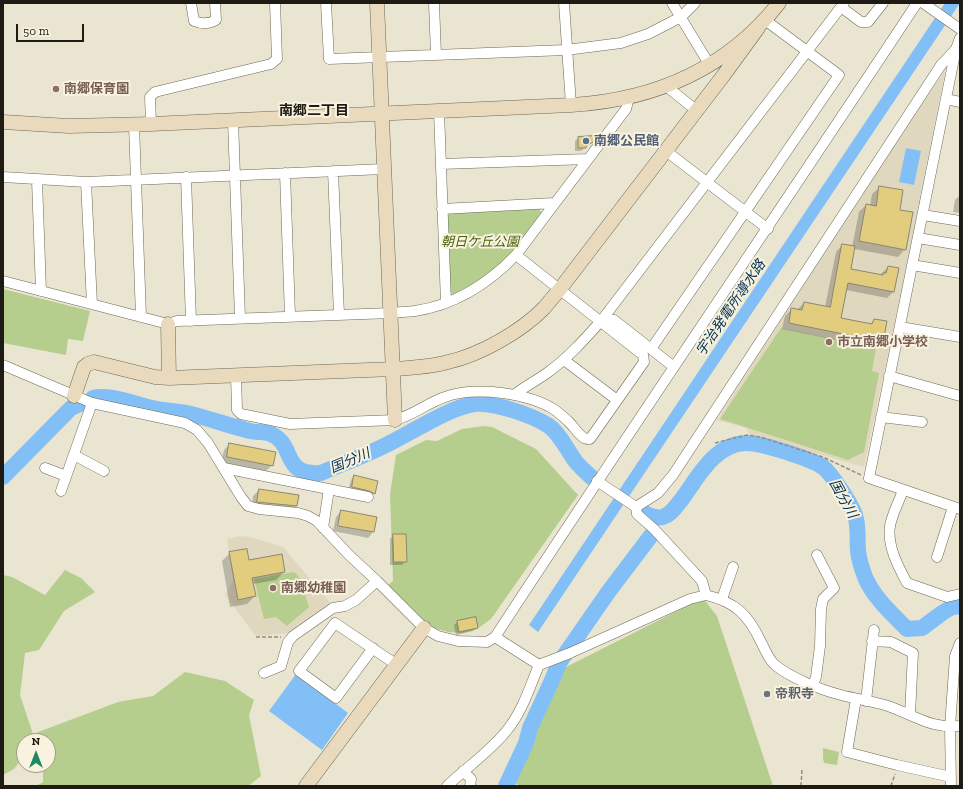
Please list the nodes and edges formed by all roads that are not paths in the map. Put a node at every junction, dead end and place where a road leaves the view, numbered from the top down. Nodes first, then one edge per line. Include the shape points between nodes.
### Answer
1 (191, 3) edge
2 (215, 3) edge
3 (274, 3) edge
4 (326, 3) edge
5 (377, 3) edge
6 (434, 3) edge
7 (564, 3) edge
8 (672, 3) edge
9 (695, 3) edge
10 (779, 3) edge
11 (883, 3) edge
12 (918, 3) edge
13 (843, 5) edge
14 (926, 5) edge
15 (681, 17) junction
16 (761, 24) junction
17 (958, 28) edge
18 (960, 38) edge
19 (956, 49) junction
20 (566, 50) junction
21 (807, 52) junction
22 (436, 55) junction
23 (380, 58) junction
24 (957, 60) edge
25 (711, 64) junction
26 (723, 76) junction
27 (666, 86) junction
28 (629, 98) junction
29 (946, 99) junction
30 (960, 102) edge
31 (571, 106) junction
32 (439, 111) junction
33 (697, 111) junction
34 (382, 114) junction
35 (233, 120) junction
36 (3, 122) edge
37 (150, 124) junction
38 (134, 125) junction
39 (666, 151) junction
40 (588, 159) junction
41 (441, 164) junction
42 (384, 169) junction
43 (333, 171) junction
44 (285, 173) junction
45 (235, 176) junction
46 (3, 177) edge
47 (186, 178) junction
48 (37, 180) junction
49 (136, 180) junction
50 (86, 182) junction
51 (707, 182) junction
52 (554, 203) junction
53 (442, 209) junction
54 (746, 212) junction
55 (922, 215) junction
56 (960, 221) edge
57 (768, 229) junction
58 (918, 238) junction
59 (960, 245) edge
60 (516, 254) junction
61 (912, 265) junction
62 (960, 273) edge
63 (3, 281) edge
64 (560, 289) junction
65 (41, 291) junction
66 (446, 303) junction
67 (92, 304) junction
68 (391, 313) junction
69 (339, 315) junction
70 (290, 316) junction
71 (142, 317) junction
72 (240, 318) junction
73 (191, 321) junction
74 (600, 321) junction
75 (168, 324) junction
76 (900, 327) junction
77 (960, 337) edge
78 (651, 349) junction
79 (564, 360) junction
80 (3, 365) edge
81 (674, 366) junction
82 (393, 368) junction
83 (236, 375) junction
84 (890, 376) junction
85 (169, 378) junction
86 (514, 395) junction
87 (74, 396) junction
88 (960, 396) edge
89 (617, 400) junction
90 (92, 403) junction
91 (881, 417) junction
92 (395, 420) junction
93 (922, 422) dead end
94 (74, 455) junction
95 (45, 468) dead end
96 (224, 468) junction
97 (104, 471) dead end
98 (66, 476) junction
99 (597, 481) junction
100 (329, 489) junction
101 (903, 490) junction
102 (60, 492) dead end
103 (368, 497) dead end
104 (636, 507) junction
105 (957, 508) edge
106 (323, 528) junction
107 (816, 555) dead end
108 (937, 557) dead end
109 (733, 567) dead end
110 (377, 580) junction
111 (960, 594) edge
112 (706, 595) junction
113 (722, 599) junction
114 (424, 628) junction
115 (874, 630) dead end
116 (495, 637) junction
117 (872, 641) junction
118 (960, 643) edge
119 (372, 648) junction
120 (397, 665) junction
121 (539, 665) junction
122 (264, 673) dead end
123 (813, 685) junction
124 (861, 700) junction
125 (910, 716) junction
126 (955, 726) edge
127 (464, 771) junction
128 (951, 781) edge
129 (306, 786) edge
130 (447, 786) edge
131 (470, 786) edge

1 - 2 street via 194,21 211,23 216,20
3 - 37 street via 277,59 271,64 155,92 150,97
4 - 23 street via 329,59
5 - 23 street
6 - 22 street
7 - 20 street
8 - 15 street
9 - 15 street
10 - 16 street
11 - 13 street via 868,22 861,22
12 - 57 street
13 - 21 street
14 - 17 street
15 - 20 street via 648,34 621,43
15 - 25 street
16 - 21 street
16 - 25 street
16 - 26 street
18 - 19 street
19 - 24 street
19 - 104 street via 941,66 673,475 658,493
20 - 22 street
20 - 31 street
21 - 51 street
21 - 54 street via 839,75
22 - 23 street
23 - 34 street
24 - 29 street
25 - 26 street via 717,66
25 - 27 street
26 - 33 street
27 - 28 street
27 - 33 street
28 - 31 street
28 - 40 street via 626,109
29 - 30 street
29 - 55 street
31 - 32 street
32 - 34 street
32 - 41 street
33 - 39 street
34 - 35 street
34 - 42 street
35 - 37 street
35 - 45 street
36 - 38 street via 69,126
37 - 38 street
38 - 49 street
39 - 51 street
39 - 64 street
40 - 41 street
40 - 52 street
41 - 53 street
42 - 43 street
42 - 68 street
43 - 44 street
43 - 69 street
44 - 45 street
44 - 70 street
45 - 47 street
45 - 72 street
46 - 48 street
47 - 49 street
47 - 73 street
48 - 50 street
48 - 65 street
49 - 50 street
49 - 71 street
50 - 67 street
51 - 54 street
51 - 74 street
52 - 53 street
52 - 60 street
53 - 66 street
54 - 57 street
54 - 78 street
55 - 56 street
55 - 58 street
57 - 81 street
58 - 59 street
58 - 61 street
60 - 64 street
60 - 66 street via 491,278 472,291
61 - 62 street
61 - 76 street
63 - 65 street
64 - 74 street
64 - 82 street via 543,309 526,323 490,346 449,362
65 - 67 street
66 - 68 street via 432,308
67 - 71 street
68 - 69 street
68 - 82 street
69 - 70 street
70 - 72 street
71 - 75 street
72 - 73 street
73 - 75 street
74 - 78 street via 614,320
74 - 79 street
74 - 89 street via 643,354 644,362
75 - 85 street
76 - 77 street
76 - 84 street
78 - 81 street
79 - 86 street
79 - 89 street
80 - 87 street
81 - 99 street
82 - 83 street
82 - 92 street
83 - 85 street
83 - 92 street via 237,410 241,414 290,424
84 - 88 street
84 - 91 street
85 - 87 street via 94,362 84,367
86 - 89 street via 554,410 586,439 590,439
86 - 92 street via 469,391 445,397 408,417
87 - 90 street
90 - 94 street
90 - 96 street via 185,423 197,430 208,442
91 - 93 street
91 - 101 street via 869,478
94 - 97 street
94 - 98 street
95 - 98 street
96 - 100 street
96 - 106 street via 248,506 298,513 317,521
98 - 102 street
99 - 104 street
99 - 116 street
100 - 103 street
100 - 106 street
101 - 105 street
101 - 111 street via 890,526 890,542 907,583 947,597
104 - 112 street via 637,514 702,581
105 - 108 street
106 - 110 street
107 - 123 street via 834,588 822,599 820,646
109 - 113 street
110 - 114 street
110 - 122 street via 356,600 345,606 333,608 293,636 288,642 280,666
112 - 113 street
112 - 121 street via 690,599
113 - 123 street via 745,615 774,664 792,676
114 - 116 street via 438,636 465,641 487,642
114 - 120 street
115 - 117 street
116 - 121 street
117 - 124 street
117 - 125 street via 891,642 914,653
118 - 126 street via 955,656
119 - 119 street via 335,623 299,671 336,698
119 - 120 street
120 - 129 street
121 - 127 street via 521,708 508,728
123 - 124 street
124 - 125 street via 888,706
124 - 128 street via 847,752
125 - 126 street via 936,726
126 - 128 street
127 - 130 street
127 - 131 street via 471,779

